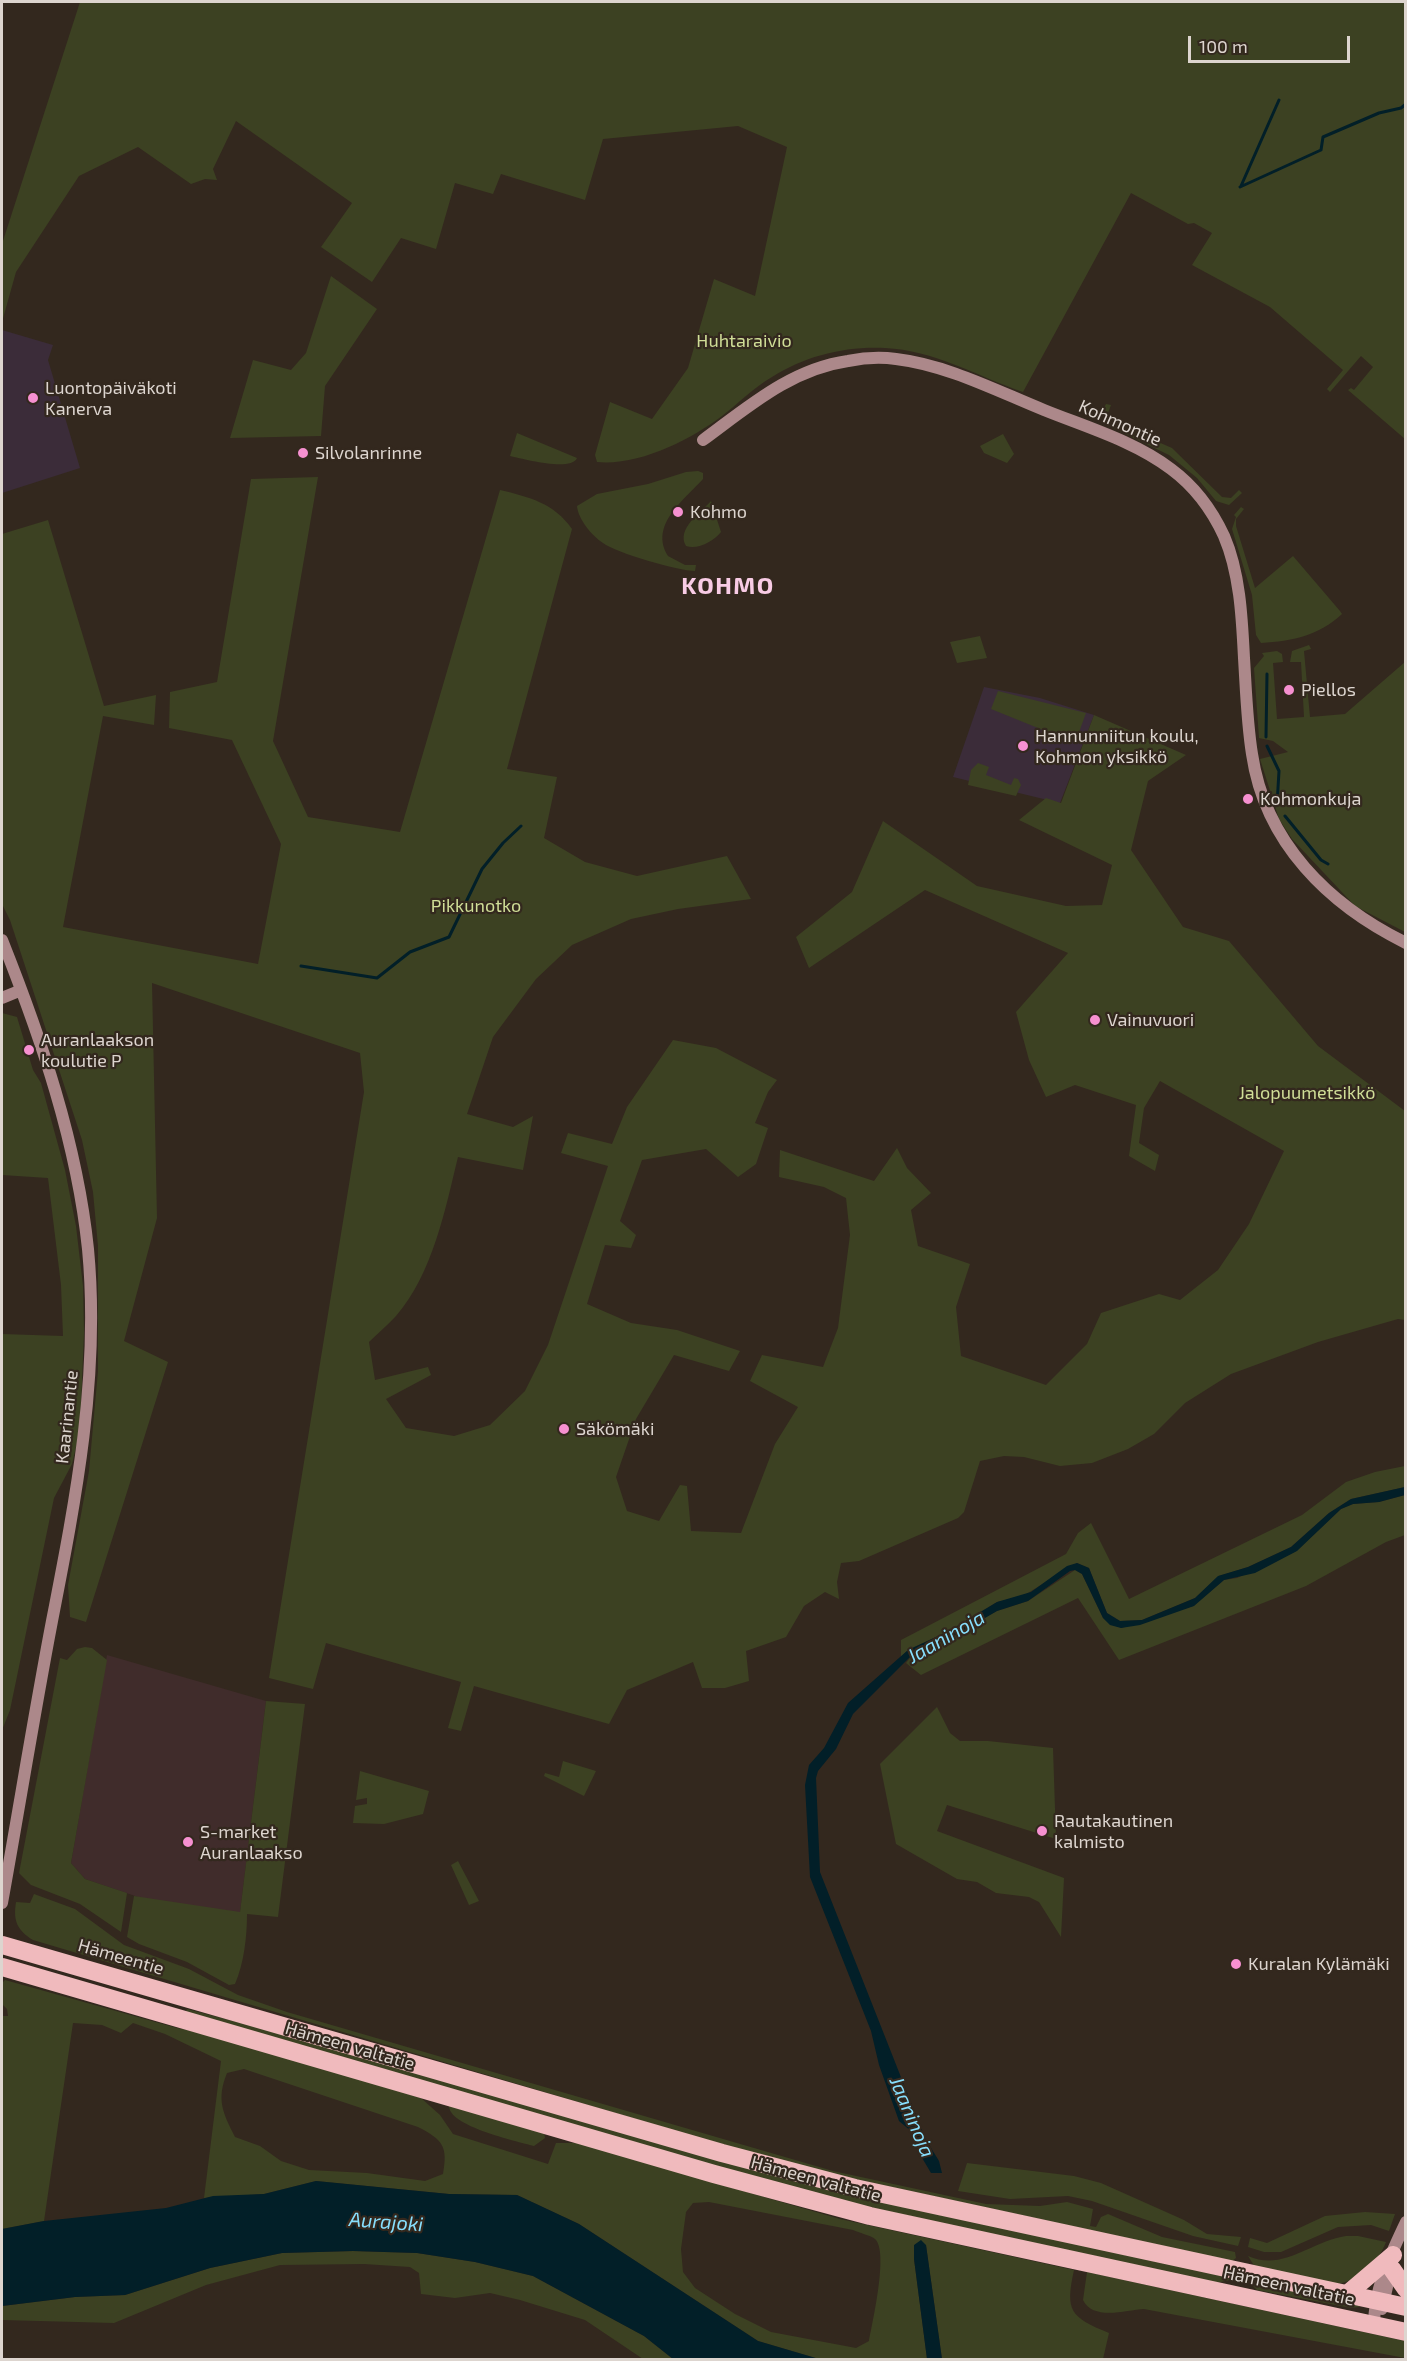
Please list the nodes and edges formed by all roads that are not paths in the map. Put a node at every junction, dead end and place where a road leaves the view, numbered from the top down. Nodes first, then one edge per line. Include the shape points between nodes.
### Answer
1 (703, 440) dead end
2 (2, 940) edge
3 (1406, 943) edge
4 (20, 991) junction
5 (2, 998) edge
6 (2, 1904) edge
7 (2, 1945) edge
8 (2, 1967) edge
9 (228, 2010) joint
10 (1406, 2222) edge
11 (1392, 2262) junction
12 (1406, 2289) edge
13 (1346, 2295) junction
14 (1380, 2302) junction
15 (1406, 2307) edge
16 (1374, 2326) junction
17 (1406, 2332) edge

1 - 3 street, Kohmontie via 770,391 808,370 848,361 896,359 956,375 1116,439 1169,467 1210,510 1230,552 1240,607 1252,755 1263,797 1276,825 1300,865 1332,897
2 - 4 street, Kaarinantie
4 - 5 street
4 - 6 street, Kaarinantie via 74,1161 88,1248 91,1344 84,1440 70,1532
7 - 9 highway, Hämeentie
8 - 16 highway, Hämeen valtatie via 870,2216
9 - 13 highway, Hämeen valtatie via 855,2188
10 - 11 street
11 - 12 highway
11 - 13 highway
11 - 14 street
13 - 14 highway, Hämeen valtatie
14 - 15 highway, Hämeen valtatie
14 - 16 street
16 - 17 highway, Hämeen valtatie

